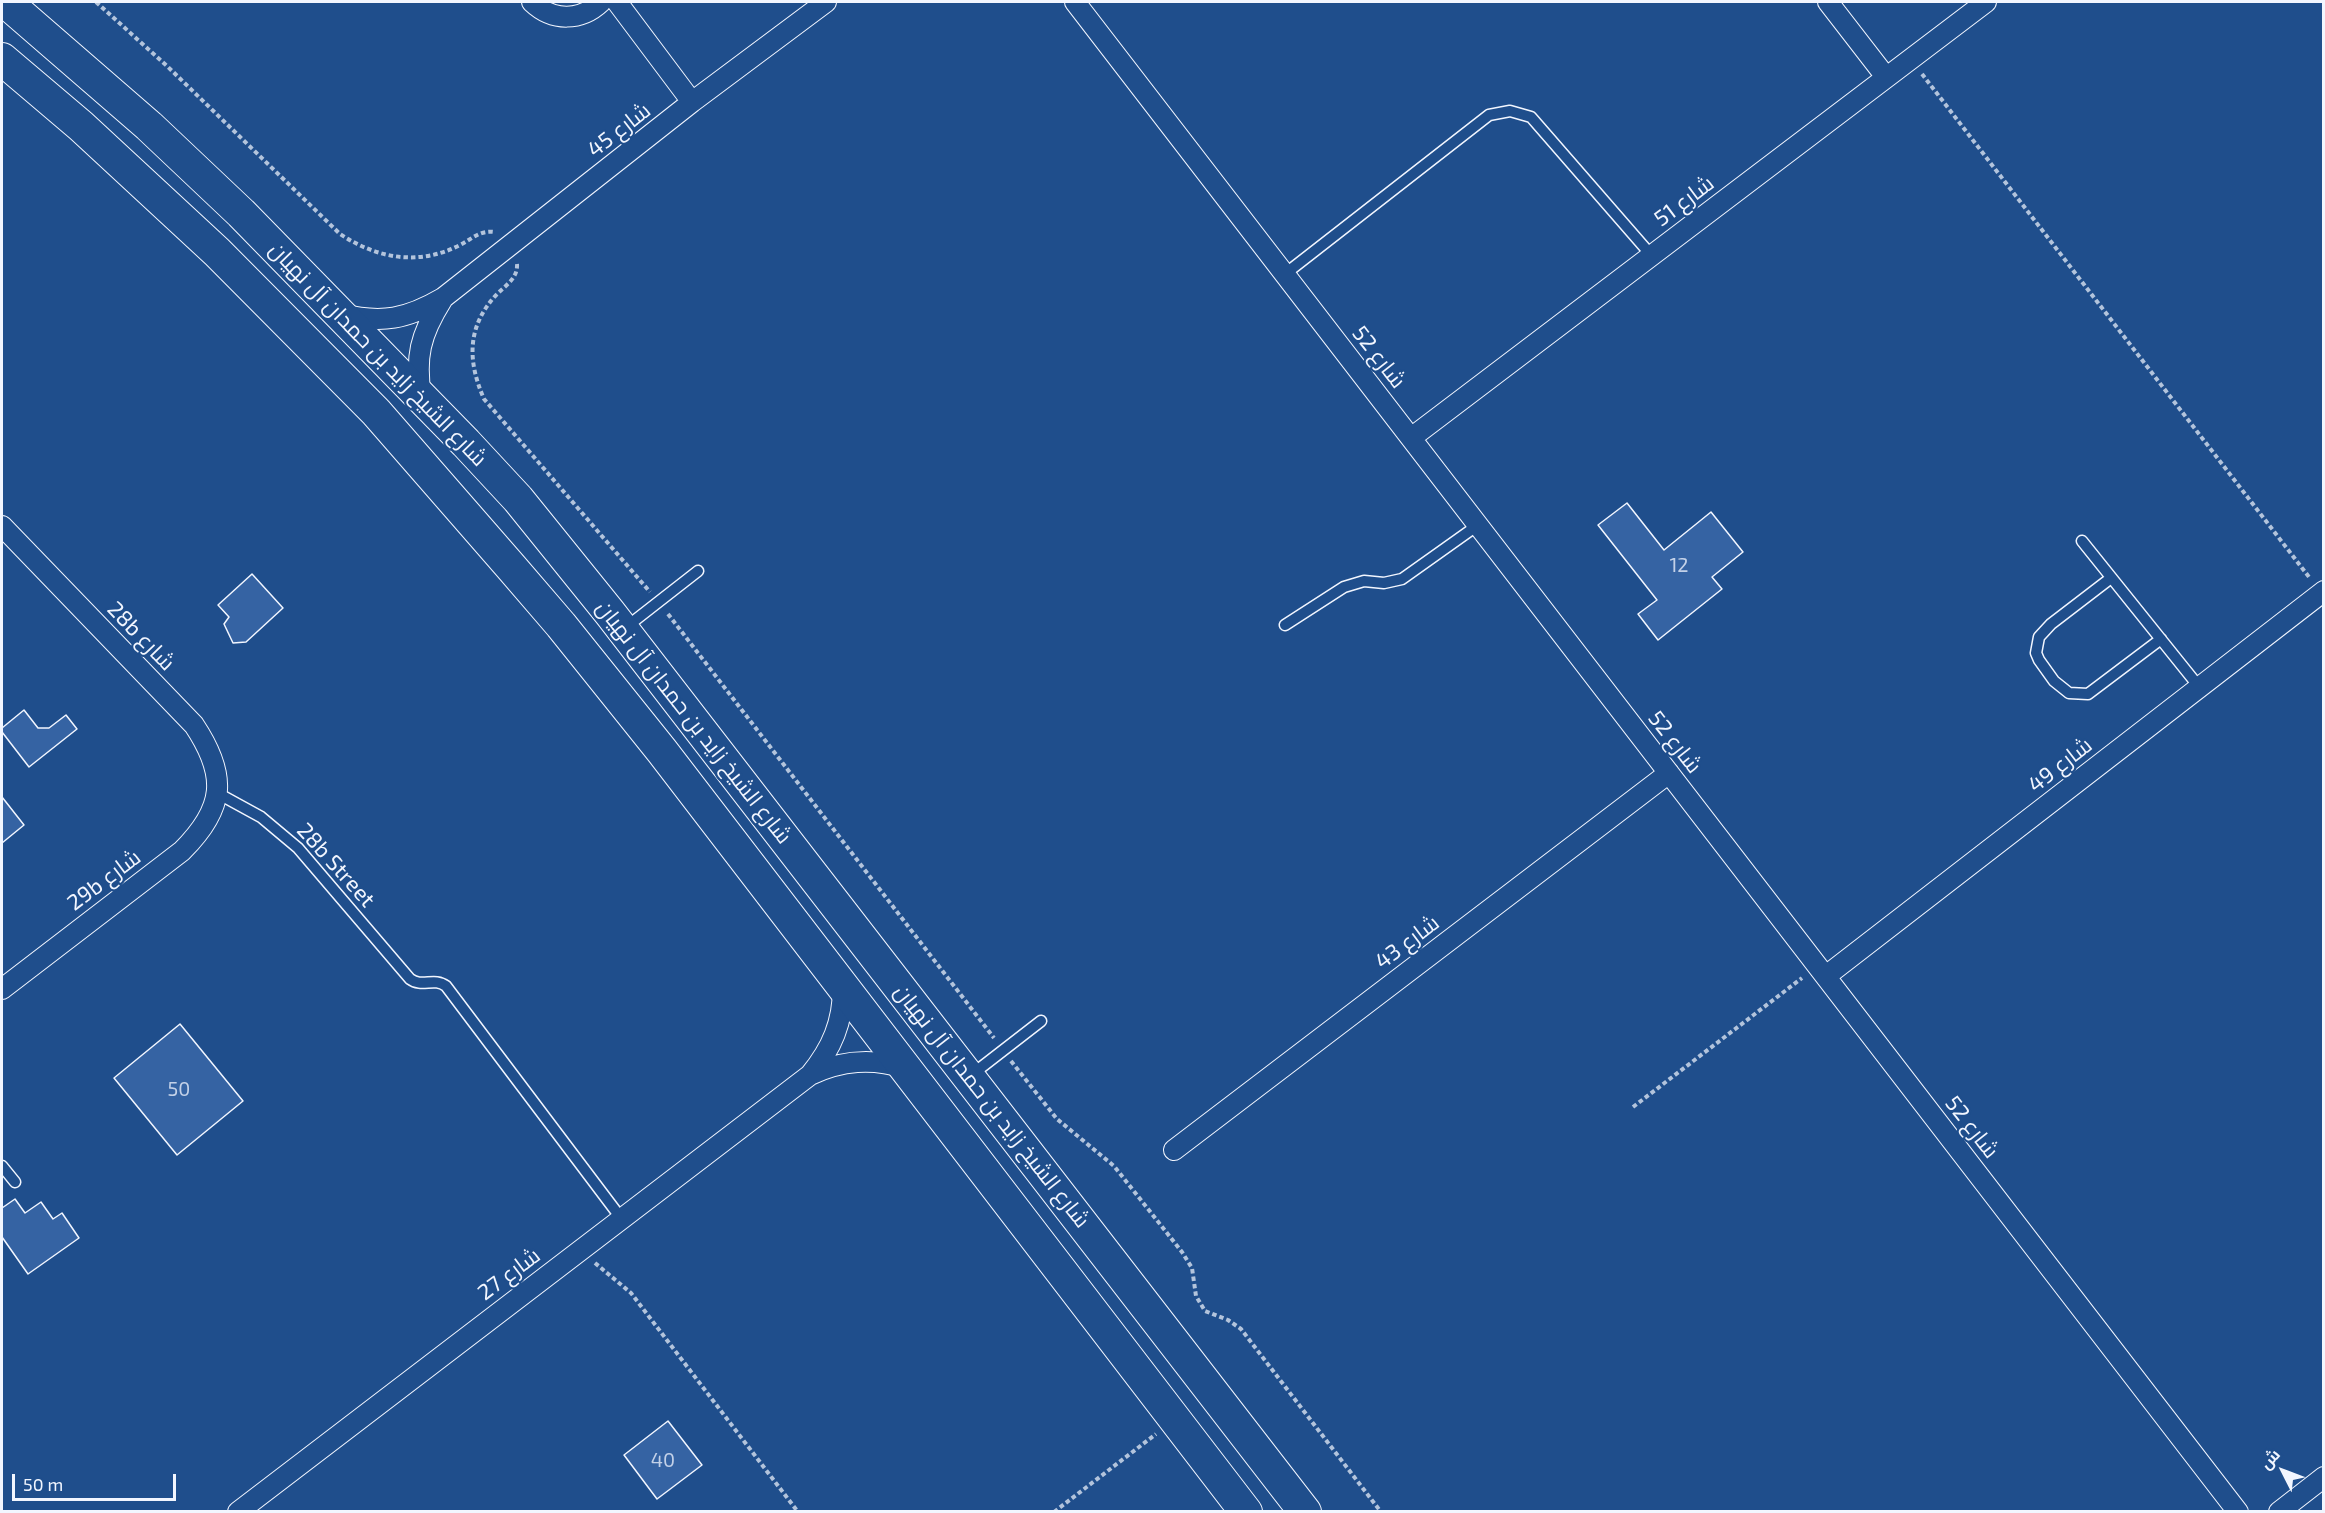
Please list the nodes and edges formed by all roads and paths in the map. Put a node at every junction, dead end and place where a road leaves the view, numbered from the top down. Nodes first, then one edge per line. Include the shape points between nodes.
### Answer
1 (6, 2) edge
2 (96, 2) edge
3 (532, 2) edge
4 (601, 2) edge
5 (616, 2) edge
6 (826, 2) edge
7 (1075, 2) edge
8 (1828, 2) edge
9 (1986, 2) edge
10 (2, 59) edge
11 (1911, 59) junction
12 (1886, 77) junction
13 (692, 102) junction
14 (509, 247) junction
15 (1652, 256) junction
16 (1285, 274) junction
17 (443, 298) junction
18 (339, 313) junction
19 (422, 398) junction
20 (376, 412) junction
21 (1411, 438) junction
22 (518, 499) junction
23 (1478, 525) junction
24 (2, 526) edge
25 (2082, 541) dead end
26 (512, 568) junction
27 (698, 571) dead end
28 (2111, 578) junction
29 (2322, 592) edge
30 (658, 602) junction
31 (1286, 625) dead end
32 (623, 629) junction
33 (2161, 639) junction
34 (656, 674) junction
35 (2200, 688) junction
36 (1669, 773) junction
37 (219, 794) junction
38 (1822, 971) junction
39 (843, 988) junction
40 (2, 989) edge
41 (1041, 1021) dead end
42 (1003, 1050) junction
43 (905, 1068) junction
44 (810, 1075) junction
45 (969, 1076) junction
46 (1633, 1107) dead end
47 (1174, 1150) dead end
48 (2, 1166) edge
49 (15, 1182) dead end
50 (621, 1218) junction
51 (576, 1253) junction
52 (1175, 1419) junction
53 (2324, 1478) edge
54 (242, 1510) edge
55 (798, 1512) edge
56 (1054, 1512) edge
57 (1246, 1512) edge
58 (1305, 1512) edge
59 (1381, 1512) edge
60 (2238, 1512) edge
61 (2279, 1512) edge

1 - 18 main road, شارع الشيخ زايد بن حمدان آل نهيان via 242,213
2 - 14 path via 340,234 356,244 373,252 410,258 448,251 492,231
3 - 4 street via 545,12 567,17 588,12
5 - 13 street
6 - 13 street, شارع 45
7 - 16 street, شارع 52
8 - 12 street
9 - 11 street, شارع 51
10 - 20 main road, شارع الشيخ زايد بن حمدان آل نهيان via 217,252
11 - 12 street, شارع 51
11 - 29 path
12 - 15 street, شارع 51
13 - 14 street, شارع 45
14 - 17 street, شارع 45
14 - 30 path via 518,269 483,312 474,333 471,356 483,399
15 - 16 lane via 1531,117 1510,111 1489,115
15 - 21 street, شارع 51
16 - 21 street, شارع 52
17 - 18 street, شارع 45 via 420,312 393,319 366,320
17 - 19 street, شارع 45 via 420,345 417,372
18 - 19 main road, شارع الشيخ زايد بن حمدان آل نهيان
19 - 22 main road, شارع الشيخ زايد بن حمدان آل نهيان
20 - 22 main road via 428,452 489,512 503,513
20 - 26 main road, شارع الشيخ زايد بن حمدان آل نهيان
21 - 23 street, شارع 52
22 - 32 main road, شارع الشيخ زايد بن حمدان آل نهيان
23 - 31 lane via 1402,579 1384,583 1364,581 1344,587
23 - 36 street, شارع 52
24 - 37 street, 28b شارع via 194,725 214,763
25 - 28 lane
26 - 34 main road via 525,559 548,564 611,638
26 - 39 main road, شارع الشيخ زايد بن حمدان آل نهيان via 662,751
27 - 30 lane
28 - 33 lane
28 - 33 lane via 2039,637 2039,660 2054,681 2069,693 2088,694
29 - 35 street, شارع 49
30 - 32 lane
30 - 42 path
32 - 34 main road, شارع الشيخ زايد بن حمدان آل نهيان
33 - 35 lane
34 - 45 main road, شارع الشيخ زايد بن حمدان آل نهيان
35 - 38 street, شارع 49
36 - 38 street, شارع 52
36 - 47 street, شارع 43
37 - 40 street, 29b شارع via 205,825 182,851
37 - 50 lane, 28b Street via 261,817 298,848 410,979 418,984 437,981 446,986
38 - 46 path
38 - 60 street, شارع 52
39 - 43 main road, شارع الشيخ زايد بن حمدان آل نهيان
39 - 44 street, شارع 27 via 836,1035
41 - 42 lane
42 - 45 lane
42 - 59 path via 1057,1119 1123,1176 1188,1260 1199,1304 1212,1316 1241,1329
43 - 44 street, شارع 27 via 857,1061
43 - 52 main road, شارع الشيخ زايد بن حمدان آل نهيان
44 - 50 street, شارع 27
45 - 58 main road, شارع الشيخ زايد بن حمدان آل نهيان
48 - 49 lane
50 - 51 street, شارع 27
51 - 54 street, شارع 27
51 - 55 path via 605,1269 631,1293
52 - 56 path
52 - 57 main road, شارع الشيخ زايد بن حمدان آل نهيان
53 - 61 street

